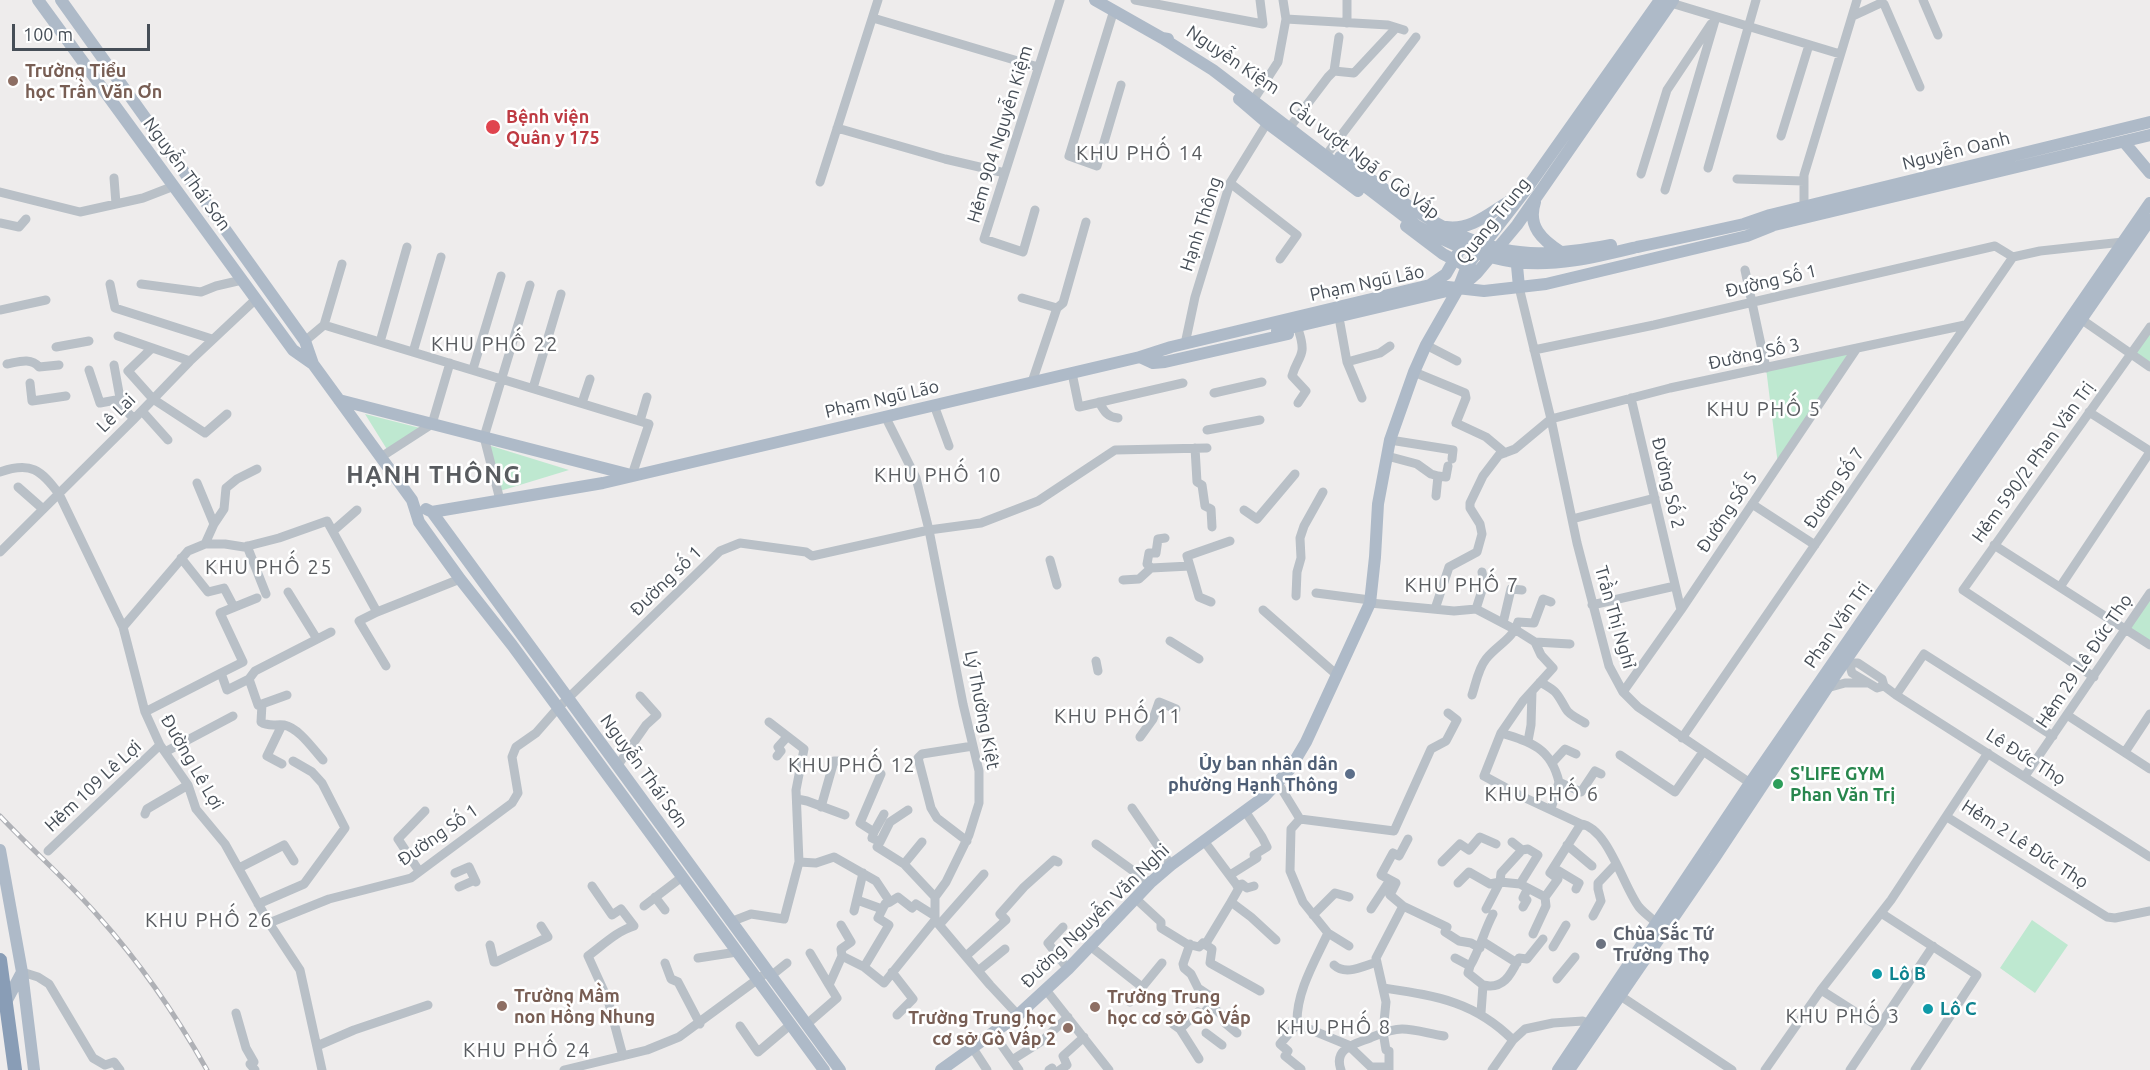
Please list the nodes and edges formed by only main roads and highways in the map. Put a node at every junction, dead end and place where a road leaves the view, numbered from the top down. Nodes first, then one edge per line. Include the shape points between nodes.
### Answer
1 (38, 0) edge
2 (1095, 0) edge
3 (62, 1) edge
4 (1668, 1) edge
5 (49, 16) junction
6 (1162, 38) junction
7 (1216, 72) junction
8 (2150, 122) edge
9 (2150, 135) edge
10 (2124, 142) junction
11 (1557, 158) junction
12 (2150, 173) edge
13 (1523, 195) junction
14 (1536, 198) junction
15 (2150, 203) edge
16 (1771, 220) junction
17 (2150, 220) edge
18 (1440, 226) junction
19 (1745, 228) junction
20 (1453, 233) junction
21 (1485, 245) junction
22 (1499, 249) junction
23 (1516, 251) junction
24 (1561, 252) junction
25 (1542, 253) junction
26 (1454, 260) junction
27 (1472, 269) junction
28 (1546, 284) junction
29 (1430, 285) junction
30 (1519, 287) junction
31 (1458, 289) junction
32 (2077, 317) junction
33 (1182, 349) junction
34 (1140, 357) junction
35 (313, 364) junction
36 (339, 400) junction
37 (632, 475) junction
38 (412, 500) junction
39 (432, 512) junction
40 (1844, 660) junction
41 (1755, 787) junction
42 (0, 850) edge
43 (0, 960) edge
44 (22, 972) junction
45 (1616, 993) junction
46 (6, 1002) junction
47 (1594, 1026) junction
48 (944, 1069) edge
49 (15, 1070) edge
50 (34, 1070) edge
51 (824, 1070) edge
52 (840, 1070) edge
53 (1558, 1070) edge
54 (1569, 1070) edge

1 - 5 main road, Nguyễn Thái Sơn
2 - 6 main road, Nguyễn Kiệm
3 - 5 main road
3 - 35 main road, Nguyễn Thái Sơn via 305,341
4 - 11 main road, Quang Trung
5 - 35 main road, Nguyễn Thái Sơn via 293,350
6 - 7 main road
6 - 18 main road, Nguyễn Kiệm via 1175,41
7 - 19 main road, Cầu vượt Ngã 6 Gò Vấp via 1418,226 1477,254 1514,262 1561,263
7 - 26 main road, Nguyễn Kiệm via 1222,85 1267,123
8 - 16 main road, Nguyễn Oanh via 1804,207
9 - 10 main road, Nguyễn Oanh
10 - 12 main road
10 - 16 main road, Nguyễn Oanh
11 - 13 main road, Quang Trung
11 - 14 main road, Quang Trung
13 - 18 main road via 1467,226
13 - 21 main road, Quang Trung
14 - 22 main road, Quang Trung
14 - 24 main road via 1532,217 1536,231
15 - 32 main road, Phan Văn Trị
16 - 19 main road, Nguyễn Oanh
16 - 24 main road, Nguyễn Oanh via 1742,215 1621,244
16 - 28 main road, Nguyễn Oanh via 1747,236
17 - 32 main road, Phan Văn Trị
18 - 20 main road, Nguyễn Kiệm
19 - 33 main road via 1568,273 1460,288
20 - 21 main road, Nguyễn Kiệm
20 - 26 main road via 1459,246
21 - 22 main road, Nguyễn Kiệm
21 - 27 main road, Quang Trung
22 - 23 main road, Nguyễn Oanh
22 - 27 main road, Quang Trung
23 - 25 main road, Nguyễn Oanh
23 - 30 main road
24 - 25 main road, Nguyễn Oanh
25 - 28 main road
26 - 27 main road, Nguyễn Kiệm
26 - 29 main road via 1442,279
27 - 31 main road, Quang Trung
28 - 30 main road, Nguyễn Oanh
29 - 31 main road, Phạm Ngũ Lão
29 - 33 main road, Phạm Ngũ Lão
30 - 31 main road, Nguyễn Oanh
31 - 34 main road, Phạm Ngũ Lão via 1430,303 1165,362 1153,363
31 - 48 main road, Đường Nguyễn Văn Nghi via 1426,345 1390,440 1378,504 1370,601 1290,769 1264,797 1150,883 1018,1015
32 - 40 main road, Phan Văn Trị
33 - 34 main road, Phạm Ngũ Lão
34 - 37 main road, Phạm Ngũ Lão
35 - 36 main road, Nguyễn Thái Sơn
36 - 37 main road, Phạm Ngũ Lão
36 - 38 main road, Nguyễn Thái Sơn
37 - 39 main road, Phạm Ngũ Lão
38 - 39 main road, Nguyễn Thái Sơn
38 - 51 main road, Nguyễn Thái Sơn via 419,522 460,579
39 - 52 main road, Nguyễn Thái Sơn
40 - 41 main road, Phan Văn Trị
40 - 41 main road, Phan Văn Trị
41 - 45 main road, Phan Văn Trị
41 - 45 main road, Phan Văn Trị via 1657,923
42 - 44 main road
43 - 46 highway
44 - 46 main road
44 - 50 main road
45 - 47 main road, Phan Văn Trị
46 - 49 highway
47 - 53 main road, Phan Văn Trị
47 - 54 main road, Phan Văn Trị

